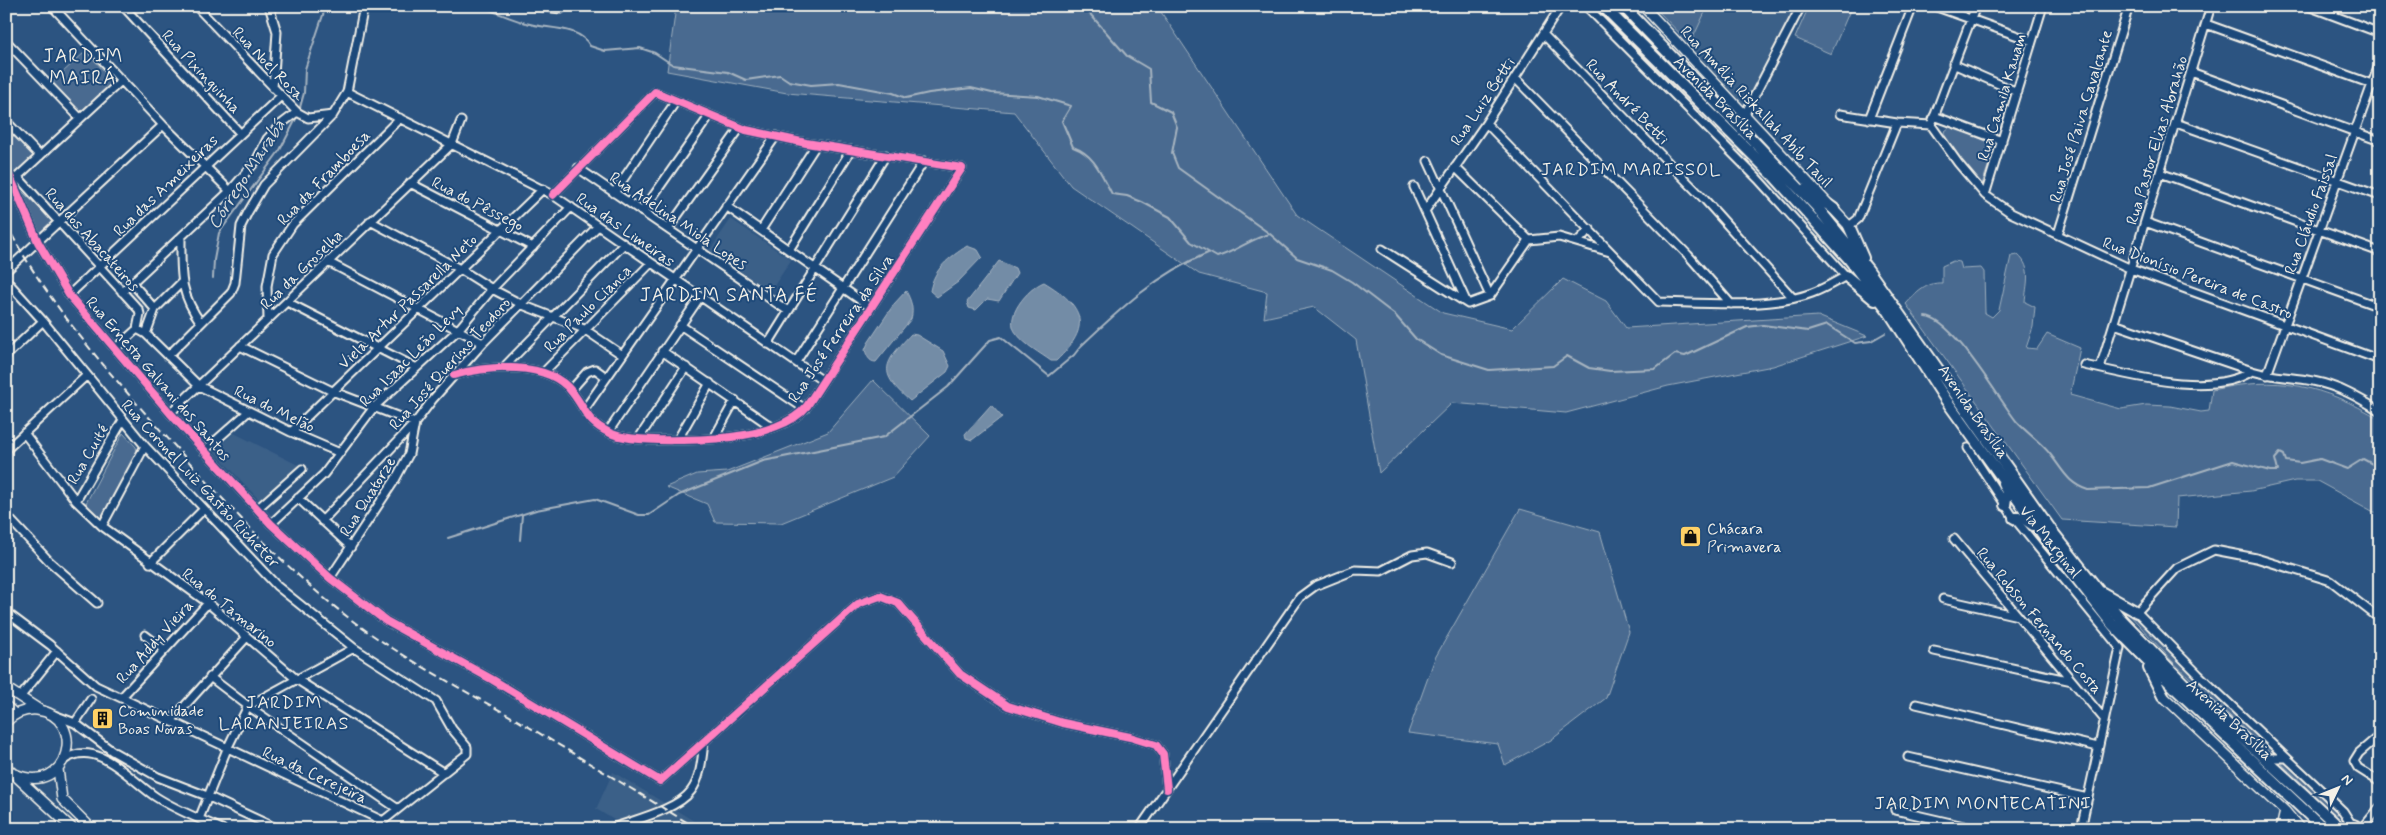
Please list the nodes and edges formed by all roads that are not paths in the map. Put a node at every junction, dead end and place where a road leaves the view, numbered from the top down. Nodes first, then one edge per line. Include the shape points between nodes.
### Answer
1 (52, 6) edge
2 (123, 6) edge
3 (196, 6) edge
4 (269, 6) edge
5 (364, 6) edge
6 (535, 6) edge
7 (1561, 6) edge
8 (1586, 6) edge
9 (1623, 6) edge
10 (1643, 6) edge
11 (1801, 6) edge
12 (1913, 6) edge
13 (1934, 6) edge
14 (1976, 6) edge
15 (2043, 6) edge
16 (2129, 6) edge
17 (2212, 6) edge
18 (2308, 6) edge
19 (561, 9) dead end
20 (1605, 9) edge
21 (1971, 20) junction
22 (2206, 24) junction
23 (2380, 33) edge
24 (1543, 34) junction
25 (6, 41) edge
26 (2032, 41) junction
27 (2380, 62) edge
28 (1953, 64) junction
29 (2191, 72) junction
30 (1515, 78) junction
31 (121, 81) junction
32 (2372, 84) junction
33 (2380, 87) edge
34 (273, 88) junction
35 (347, 92) junction
36 (2017, 92) junction
37 (281, 96) junction
38 (676, 101) junction
39 (297, 112) junction
40 (1840, 114) dead end
41 (333, 115) junction
42 (710, 115) junction
43 (1744, 116) junction
44 (1934, 116) junction
45 (80, 118) junction
46 (400, 118) junction
47 (1869, 119) junction
48 (6, 121) edge
49 (461, 121) dead end
50 (1486, 123) junction
51 (1897, 123) junction
52 (2176, 123) junction
53 (162, 125) junction
54 (1931, 125) junction
55 (740, 128) junction
56 (2354, 132) junction
57 (240, 133) junction
58 (776, 136) junction
59 (2002, 141) junction
60 (2380, 141) edge
61 (452, 144) junction
62 (816, 144) junction
63 (851, 150) junction
64 (886, 155) junction
65 (40, 156) junction
66 (924, 161) junction
67 (1428, 162) dead end
68 (6, 167) edge
69 (204, 167) junction
70 (578, 168) junction
71 (1455, 168) junction
72 (1780, 169) junction
73 (2160, 173) junction
74 (2337, 179) junction
75 (15, 180) junction
76 (410, 183) junction
77 (1414, 187) dead end
78 (1440, 188) junction
79 (543, 189) junction
80 (230, 191) junction
81 (614, 193) junction
82 (553, 194) junction
83 (1985, 195) junction
84 (2380, 196) edge
85 (726, 206) junction
86 (571, 207) junction
87 (1834, 208) junction
88 (1425, 211) junction
89 (642, 212) junction
90 (370, 221) junction
91 (59, 222) junction
92 (2145, 222) junction
93 (598, 226) junction
94 (1849, 226) junction
95 (668, 229) junction
96 (1590, 229) junction
97 (500, 230) junction
98 (761, 230) junction
99 (2319, 230) junction
100 (2058, 234) junction
101 (181, 237) junction
102 (1530, 240) junction
103 (1578, 241) junction
104 (38, 242) junction
105 (624, 244) junction
106 (533, 247) junction
107 (697, 248) junction
108 (1382, 249) dead end
109 (789, 250) junction
110 (2380, 252) edge
111 (1613, 253) junction
112 (328, 262) junction
113 (651, 263) junction
114 (99, 266) junction
115 (7, 268) edge
116 (460, 269) junction
117 (816, 269) junction
118 (2131, 269) junction
119 (1868, 270) junction
120 (1846, 276) junction
121 (2301, 277) junction
122 (6, 280) edge
123 (675, 280) junction
124 (182, 282) junction
125 (132, 284) junction
126 (842, 287) junction
127 (492, 289) junction
128 (122, 292) junction
129 (69, 295) junction
130 (1490, 296) junction
131 (700, 297) junction
132 (1793, 298) junction
133 (287, 302) junction
134 (521, 303) junction
135 (1468, 304) junction
136 (1731, 304) junction
137 (2380, 307) edge
138 (870, 308) junction
139 (155, 309) junction
140 (418, 309) junction
141 (1888, 310) junction
142 (788, 311) junction
143 (553, 316) junction
144 (268, 319) junction
145 (43, 320) junction
146 (201, 323) junction
147 (2114, 324) junction
148 (680, 325) junction
149 (2284, 326) junction
150 (137, 329) junction
151 (584, 329) junction
152 (458, 330) junction
153 (146, 334) junction
154 (482, 343) junction
155 (768, 344) junction
156 (240, 346) junction
157 (377, 348) junction
158 (115, 349) junction
159 (662, 351) junction
160 (621, 354) junction
161 (6, 356) edge
162 (168, 356) junction
163 (2380, 360) edge
164 (796, 362) junction
165 (2084, 364) dead end
166 (415, 367) junction
167 (504, 367) junction
168 (686, 367) junction
169 (2100, 368) junction
170 (2252, 371) junction
171 (544, 372) junction
172 (454, 375) junction
173 (2266, 375) junction
174 (86, 376) junction
175 (606, 377) junction
176 (823, 381) junction
177 (710, 383) junction
178 (199, 386) junction
179 (571, 390) junction
180 (332, 391) junction
181 (735, 400) junction
182 (374, 407) junction
183 (805, 409) junction
184 (584, 410) junction
185 (249, 411) junction
186 (2380, 411) edge
187 (170, 413) junction
188 (123, 420) junction
189 (415, 424) junction
190 (772, 427) junction
191 (291, 432) junction
192 (608, 432) junction
193 (24, 433) junction
194 (639, 438) junction
195 (678, 438) junction
196 (714, 438) junction
197 (145, 446) junction
198 (1968, 448) dead end
199 (6, 450) edge
200 (204, 451) junction
201 (340, 452) junction
202 (1992, 462) junction
203 (302, 469) dead end
204 (298, 498) junction
205 (76, 501) junction
206 (2005, 505) junction
207 (257, 509) junction
208 (204, 510) junction
209 (6, 515) edge
210 (2014, 518) junction
211 (322, 520) junction
212 (271, 524) junction
213 (102, 526) junction
214 (2044, 536) junction
215 (1954, 539) dead end
216 (351, 547) junction
217 (1452, 562) dead end
218 (150, 563) junction
219 (330, 578) junction
220 (2096, 590) junction
221 (1943, 599) dead end
222 (97, 603) dead end
223 (208, 603) junction
224 (6, 612) edge
225 (2137, 612) junction
226 (2018, 616) junction
227 (2380, 619) edge
228 (146, 635) dead end
229 (246, 637) junction
230 (354, 648) junction
231 (164, 650) junction
232 (2137, 650) junction
233 (57, 651) junction
234 (1934, 651) dead end
235 (210, 677) junction
236 (296, 679) junction
237 (2072, 681) junction
238 (6, 688) edge
239 (21, 696) junction
240 (2163, 696) joint
241 (91, 698) dead end
242 (121, 698) junction
243 (1916, 704) dead end
244 (6, 706) edge
245 (248, 706) junction
246 (45, 712) junction
247 (15, 714) junction
248 (2104, 719) junction
249 (172, 721) junction
250 (6, 722) edge
251 (75, 723) junction
252 (2380, 736) edge
253 (704, 742) junction
254 (2098, 747) junction
255 (227, 749) junction
256 (1908, 756) dead end
257 (2262, 758) junction
258 (2286, 758) junction
259 (64, 760) junction
260 (9, 769) edge
261 (58, 769) junction
262 (444, 773) junction
263 (2380, 782) edge
264 (1167, 788) junction
265 (207, 796) junction
266 (2088, 798) junction
267 (2380, 807) edge
268 (398, 809) junction
269 (1895, 810) dead end
270 (2285, 811) junction
271 (2343, 811) junction
272 (199, 819) junction
273 (383, 821) junction
274 (2362, 828) edge
275 (73, 829) edge
276 (92, 829) edge
277 (222, 829) edge
278 (278, 829) edge
279 (373, 829) edge
280 (610, 829) edge
281 (1139, 829) edge
282 (1976, 829) edge
283 (2081, 829) edge
284 (2281, 829) edge
285 (2300, 829) edge
286 (2324, 829) edge
287 (2341, 829) edge

1 - 31 street
2 - 57 street, Rua Pixinguinha
3 - 34 street, Rua Noel Rosa
4 - 34 street via 277,32
5 - 35 street
6 - 19 street
7 - 24 street, Rua Luiz Betti
8 - 120 street via 1758,179
9 - 72 highway, Avenida Brasília
10 - 43 main road, Rua Amélia Riskallah Abib Tauil
11 - 43 street
12 - 47 street
13 - 21 street
14 - 21 street
15 - 26 street, Rua Camila Kauam
16 - 100 street, Rua José Paiva Cavalcante
17 - 22 street, Rua Pastor Elias Abrahão
18 - 23 street
20 - 141 highway, Avenida Brasília via 1780,182 1849,259
21 - 26 street
21 - 28 street
22 - 29 street, Rua Pastor Elias Abrahão
22 - 32 street
24 - 30 street, Rua Luiz Betti
24 - 132 street, Rua André Betti via 1705,200
25 - 45 street
26 - 36 street, Rua Camila Kauam
27 - 32 street, Rua Cláudio Faissal
28 - 36 street
28 - 44 street
29 - 52 street, Rua Pastor Elias Abrahão
29 - 56 street
30 - 50 street, Rua Luiz Betti
30 - 136 street via 1688,255
31 - 45 street
31 - 53 street
32 - 33 street
32 - 56 street, Rua Cláudio Faissal
34 - 37 street, Rua Noel Rosa
35 - 41 street
35 - 46 street, Rua das Limeiras
36 - 59 street, Rua Camila Kauam
37 - 39 street, Rua Noel Rosa
37 - 57 street, Rua das Ameixeiras
38 - 42 street
38 - 70 street via 654,92
38 - 81 street
39 - 41 street, Rua Noel Rosa via 308,118
39 - 80 street via 268,139 256,162
40 - 47 street
41 - 146 street via 264,185 241,226 231,293
42 - 55 street
42 - 89 street
43 - 87 main road, Rua Amélia Riskallah Abib Tauil
44 - 54 street
44 - 59 street
45 - 65 street
46 - 61 street, Rua das Limeiras
46 - 144 street, Rua da Framboesa via 293,224 273,254 267,286
47 - 51 street
48 - 65 street
49 - 61 street
50 - 71 street, Rua Luiz Betti
50 - 96 street
51 - 54 street
51 - 94 street via 1858,219
52 - 73 street, Rua Pastor Elias Abrahão
52 - 74 street
53 - 69 street
53 - 91 street
54 - 83 street, Rua Dionísio Pereira de Castro
55 - 58 street
55 - 95 street
56 - 60 street
56 - 74 street, Rua Cláudio Faissal
57 - 69 street, Rua das Ameixeiras
58 - 62 street
58 - 85 street
59 - 83 street, Rua Camila Kauam
61 - 76 street, Rua da Groselha
61 - 79 street, Rua das Limeiras
62 - 63 street
62 - 98 street
63 - 64 street
63 - 109 street
64 - 66 street
64 - 117 street
65 - 75 street
66 - 126 street
66 - 138 street, Rua José Ferreira da Silva via 962,168
67 - 78 street
68 - 75 street, Rua Ernesta Galvani dos Santos
69 - 80 street
69 - 114 street, Rua das Ameixeiras
70 - 81 street, Rua Adelina Miola Lopes
70 - 82 street
71 - 78 street, Rua Luiz Betti
71 - 102 street
72 - 87 highway
72 - 119 highway, Avenida Brasília via 1816,206
73 - 92 street, Rua Pastor Elias Abrahão
73 - 99 street
74 - 84 street
74 - 99 street, Rua Cláudio Faissal
75 - 91 street, Rua dos Abacateiros
75 - 104 street, Rua Ernesta Galvani dos Santos
76 - 90 street, Rua da Groselha
76 - 97 street, Rua do Pêssego
77 - 88 street
78 - 88 street, Rua Luiz Betti
78 - 130 street
79 - 82 street, Rua das Limeiras
79 - 97 street, Viela Artur Passarella Neto
80 - 101 street
81 - 89 street, Rua Adelina Miola Lopes
82 - 86 street, Rua das Limeiras
83 - 100 street, Rua Dionísio Pereira de Castro via 2011,213
85 - 98 street
85 - 107 street
86 - 93 street, Rua das Limeiras
86 - 106 street, Rua Isaac Leão Levy
87 - 94 main road, Rua Amélia Riskallah Abib Tauil
88 - 135 street
89 - 95 street, Rua Adelina Miola Lopes
90 - 112 street, Rua da Groselha
90 - 116 street
91 - 104 street
91 - 114 street, Rua dos Abacateiros
92 - 118 street, Rua Pastor Elias Abrahão
92 - 121 street
93 - 105 street, Rua das Limeiras
93 - 134 street, Rua José Querino Teodoro
94 - 119 highway
95 - 107 street, Rua Adelina Miola Lopes
96 - 103 street
96 - 111 street
97 - 106 street, Rua do Pêssego
97 - 116 street, Viela Artur Passarella Neto
98 - 109 street
99 - 110 street
99 - 121 street, Rua Cláudio Faissal
100 - 118 street, Rua Dionísio Pereira de Castro
101 - 124 street
101 - 125 street
102 - 103 street via 1559,237
102 - 130 street
103 - 111 street
104 - 115 street
104 - 129 street, Rua Ernesta Galvani dos Santos
105 - 113 street, Rua das Limeiras
105 - 143 street
106 - 127 street, Rua Isaac Leão Levy
107 - 123 street
107 - 142 street, Rua Adelina Miola Lopes
108 - 135 street
109 - 117 street
111 - 136 street via 1659,302
112 - 133 street, Rua da Groselha
112 - 140 street
113 - 123 street, Rua das Limeiras
113 - 151 street, Rua Paulo Cianca
114 - 128 street, Rua dos Abacateiros
114 - 129 street, Rua das Ameixeiras
116 - 127 street
116 - 140 street, Viela Artur Passarella Neto
117 - 126 street
117 - 142 street
118 - 147 street, Rua Pastor Elias Abrahão
118 - 149 street, Rua Dionísio Pereira de Castro
119 - 220 highway, Avenida Brasília
120 - 132 street via 1812,293
120 - 141 highway
121 - 137 street
121 - 149 street, Rua Cláudio Faissal
122 - 145 street, Rua Coronel Luiz Gastão Richeter
123 - 131 street, Rua das Limeiras
123 - 160 street
124 - 139 street
124 - 146 street via 188,305
125 - 128 street
125 - 139 street
126 - 138 street
126 - 164 street
127 - 134 street
127 - 152 street, Rua Isaac Leão Levy
128 - 150 street, Rua dos Abacateiros via 139,310
129 - 158 street, Rua Ernesta Galvani dos Santos
130 - 135 street
131 - 148 street
131 - 155 street, Rua das Limeiras
132 - 136 street
133 - 144 street, Rua da Groselha
133 - 157 street
134 - 143 street
134 - 154 street, Rua José Querino Teodoro
138 - 176 street, Rua José Ferreira da Silva
139 - 153 street
140 - 152 street
140 - 157 street, Viela Artur Passarella Neto
141 - 202 highway, Avenida Brasília via 1946,400
142 - 155 street
143 - 151 street
143 - 167 street
144 - 156 street, Rua da Groselha
145 - 161 street
145 - 174 street, Rua Coronel Luiz Gastão Richeter
146 - 162 street
147 - 169 street, Rua Pastor Elias Abrahão
147 - 170 street
148 - 159 street
148 - 183 street
149 - 163 street, Rua Dionísio Pereira de Castro
149 - 173 street, Rua Cláudio Faissal
150 - 153 street
150 - 158 street
151 - 160 street
151 - 171 street, Rua Paulo Cianca
152 - 154 street
152 - 166 street, Rua Isaac Leão Levy
153 - 162 street
154 - 172 street, Rua José Querino Teodoro
155 - 164 street, Rua das Limeiras
156 - 178 street, Rua da Groselha
156 - 180 street
157 - 166 street
157 - 180 street, Viela Artur Passarella Neto
158 - 187 street, Rua Ernesta Galvani dos Santos
159 - 168 street
159 - 192 street
160 - 175 street
162 - 178 street
164 - 176 street, Rua das Limeiras
165 - 169 street
166 - 182 street, Rua Isaac Leão Levy
167 - 171 street, Rua José Ferreira da Silva
167 - 172 street, Rua José Ferreira da Silva via 480,368
168 - 177 street
168 - 194 street
169 - 170 street via 2162,380 2192,382 2227,381
170 - 173 street
171 - 179 street, Rua José Ferreira da Silva
172 - 189 street, Rua José Querino Teodoro
173 - 186 street via 2338,388
174 - 188 street, Rua Coronel Luiz Gastão Richeter
174 - 193 street
175 - 179 street via 595,370 587,372
175 - 184 street
176 - 183 street, Rua José Ferreira da Silva
177 - 181 street
177 - 195 street
178 - 185 street, Rua do Melão
178 - 187 street, Rua da Groselha
179 - 184 street, Rua José Ferreira da Silva
180 - 182 street
180 - 191 street, Viela Artur Passarella Neto
181 - 190 street
181 - 196 street
182 - 189 street
182 - 201 street, Rua Isaac Leão Levy
183 - 190 street, Rua José Ferreira da Silva
184 - 192 street, Rua José Ferreira da Silva via 588,419
185 - 191 street, Rua do Melão
185 - 200 street
187 - 200 street, Rua Ernesta Galvani dos Santos
188 - 197 street, Rua Coronel Luiz Gastão Richeter
188 - 205 street, Rua Cuité
189 - 211 street, Rua José Querino Teodoro
189 - 216 street, Rua Quatorze via 400,472
190 - 196 street, Rua José Ferreira da Silva via 739,436
191 - 201 street, Rua do Melão
192 - 194 street, Rua José Ferreira da Silva
193 - 199 street
193 - 205 street, Rua do Tamarino
194 - 195 street, Rua José Ferreira da Silva
195 - 196 street, Rua José Ferreira da Silva
197 - 208 street, Rua Coronel Luiz Gastão Richeter
197 - 213 street
198 - 206 street, Via Marginal
200 - 207 street, Rua Ernesta Galvani dos Santos
201 - 204 street, Rua Isaac Leão Levy via 324,474
202 - 206 highway via 2007,492
202 - 214 highway, Avenida Brasília
203 - 207 street
204 - 211 street
204 - 212 street, Rua Isaac Leão Levy
205 - 213 street, Rua do Tamarino
206 - 210 street, Via Marginal
207 - 212 street, Rua Ernesta Galvani dos Santos
208 - 218 street
208 - 230 street, Rua Coronel Luiz Gastão Richeter via 278,586
209 - 222 street via 50,562
210 - 214 highway via 2028,520
210 - 248 street, Via Marginal via 2120,648
211 - 216 street
212 - 219 street, Rua Ernesta Galvani dos Santos
213 - 218 street, Rua do Tamarino
214 - 232 highway, Avenida Brasília via 2112,624
215 - 226 street, Rua Robson Fernando Costa
216 - 219 street, Rua Quatorze
217 - 264 street via 1427,552 1412,555 1381,571 1354,570 1314,586 1300,597
218 - 223 street, Rua do Tamarino
219 - 253 street, Rua Ernesta Galvani dos Santos via 386,621 493,680 660,781
220 - 225 highway
220 - 257 highway, Avenida Brasília via 2184,684
221 - 226 street
223 - 229 street, Rua do Tamarino
223 - 231 street, Rua Addy Vieira
224 - 233 street, Rua da Cerejeira
225 - 227 street via 2177,568 2214,550 2256,558 2331,581
225 - 258 street
226 - 237 street, Rua Robson Fernando Costa
228 - 231 street
229 - 235 street
229 - 236 street, Rua do Tamarino
230 - 236 street
230 - 262 street, Rua Coronel Luiz Gastão Richeter via 436,701 468,751
231 - 242 street, Rua Addy Vieira
232 - 240 highway via 2155,676
232 - 286 highway, Avenida Brasília
233 - 239 street
233 - 242 street, Rua da Cerejeira via 96,686
234 - 237 street
235 - 245 street
235 - 249 street
236 - 245 street
236 - 262 street, Rua do Tamarino
237 - 248 street, Rua Robson Fernando Costa
238 - 239 main road
239 - 246 main road
240 - 270 main road
241 - 251 street
242 - 249 street, Rua da Cerejeira
243 - 254 street
244 - 247 main road
245 - 255 street
245 - 268 street
246 - 247 main road via 32,710
246 - 251 street
246 - 259 main road via 56,719 66,734 68,742
247 - 250 main road
248 - 254 street
249 - 255 street, Rua da Cerejeira
251 - 265 street via 134,765
252 - 263 street via 2359,752 2354,761 2358,768
253 - 264 street via 858,604 880,596 898,603 960,674 1008,706 1156,745 1163,754
253 - 280 street via 700,772 692,790 680,801
254 - 266 street
255 - 265 street
255 - 273 street, Rua da Cerejeira
256 - 266 street
257 - 258 street
257 - 287 highway, Avenida Brasília
258 - 271 street
259 - 261 main road
259 - 272 street via 82,752 99,756 156,797
260 - 261 main road via 33,779
260 - 275 main road
261 - 276 main road via 62,799
262 - 268 street
264 - 281 street
265 - 272 street
265 - 278 street
266 - 283 street
267 - 274 street
268 - 273 street
269 - 282 street
270 - 284 main road
270 - 285 main road
271 - 274 street via 2350,822
271 - 287 street
272 - 277 street
273 - 279 street

